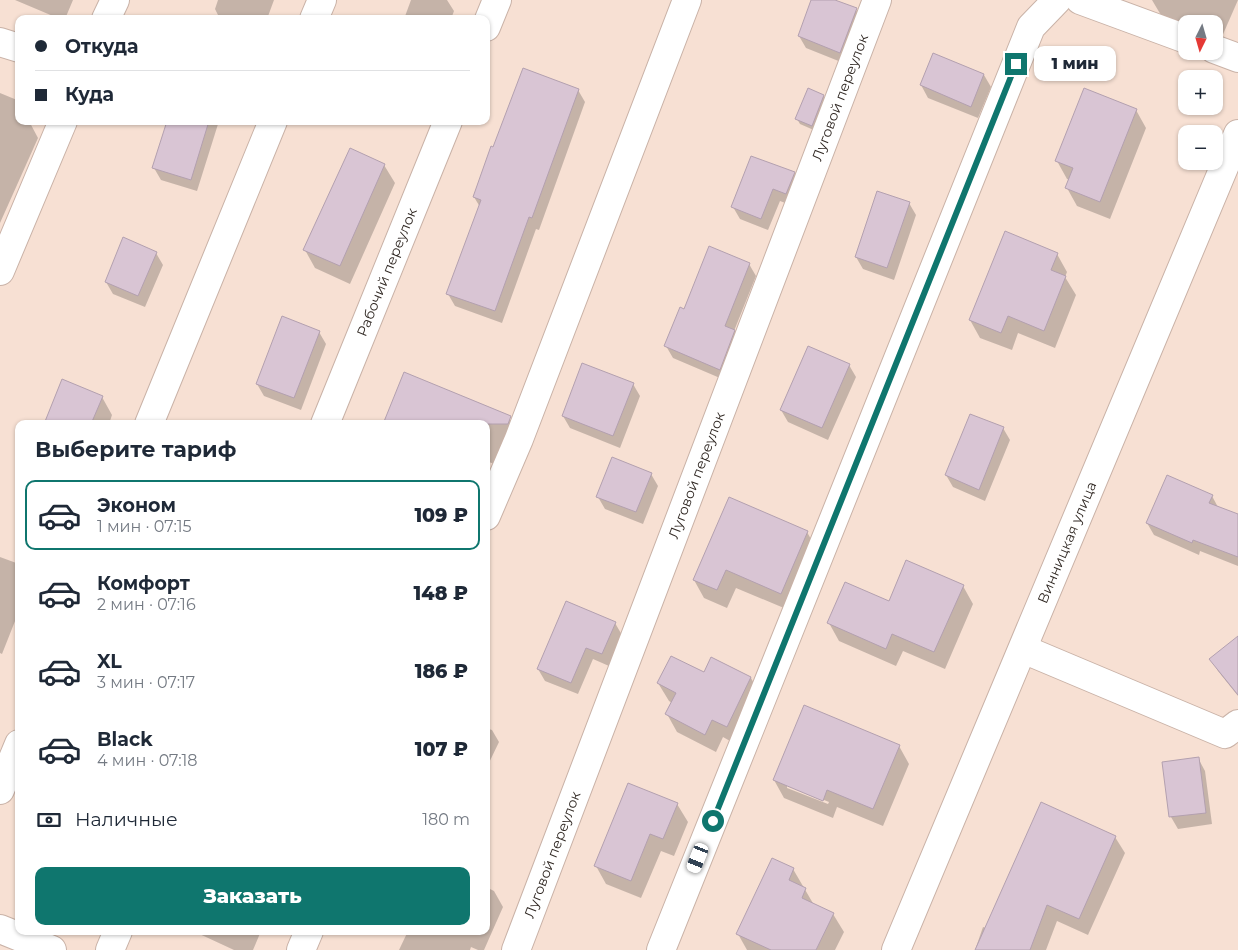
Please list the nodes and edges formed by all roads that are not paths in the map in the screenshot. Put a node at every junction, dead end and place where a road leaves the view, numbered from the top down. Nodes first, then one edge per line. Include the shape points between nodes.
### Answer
1 (115, 0) edge
2 (322, 0) edge
3 (497, 0) edge
4 (687, 0) edge
5 (877, 0) edge
6 (1057, 0) edge
7 (1080, 0) edge
8 (108, 15) edge
9 (316, 15) edge
10 (490, 17) edge
11 (1178, 36) edge
12 (0, 42) edge
13 (15, 47) edge
14 (1223, 53) edge
15 (1238, 58) edge
16 (60, 125) edge
17 (271, 125) edge
18 (446, 125) edge
19 (1238, 134) edge
20 (0, 271) edge
21 (151, 420) edge
22 (326, 420) edge
23 (490, 507) edge
24 (1023, 650) junction
25 (1238, 724) edge
26 (15, 754) edge
27 (0, 790) edge
28 (0, 929) edge
29 (116, 935) edge
30 (307, 935) edge
31 (52, 950) edge
32 (110, 950) edge
33 (301, 950) edge
34 (516, 950) edge
35 (661, 950) edge
36 (896, 950) edge

1 - 8 street
2 - 9 street
3 - 10 street
4 - 23 street via 519,439
5 - 34 street, Луговой переулок
6 - 35 street via 1031,27
7 - 11 street
12 - 13 street
14 - 15 street
16 - 20 street
17 - 21 street
18 - 22 street, Рабочий переулок
19 - 24 street, Винницкая улица
24 - 25 street via 1224,734
24 - 36 street, Винницкая улица
26 - 27 street
28 - 31 street
29 - 32 street
30 - 33 street

